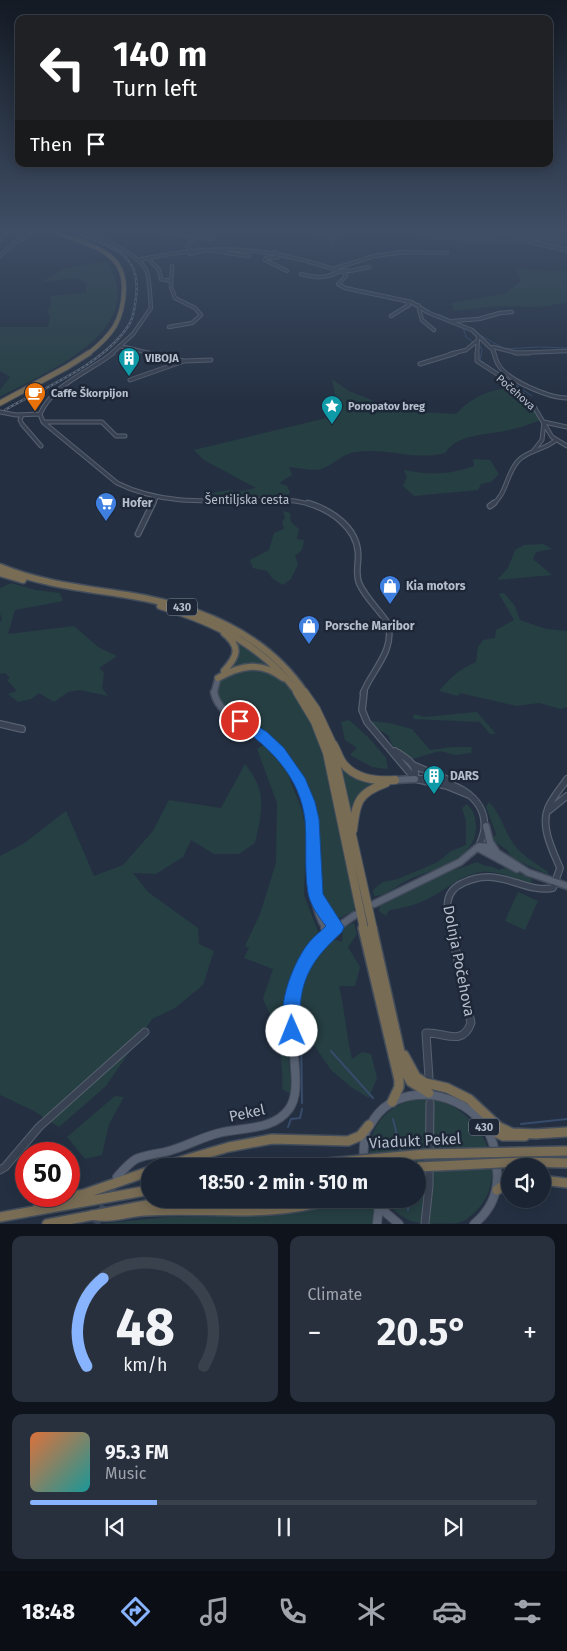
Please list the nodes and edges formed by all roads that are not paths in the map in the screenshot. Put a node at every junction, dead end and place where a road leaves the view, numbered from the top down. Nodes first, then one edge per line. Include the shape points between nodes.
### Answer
1 (119, 289) edge
2 (124, 289) edge
3 (149, 289) edge
4 (172, 289) edge
5 (354, 289) edge
6 (405, 301) junction
7 (418, 305) junction
8 (512, 312) dead end
9 (391, 316) dead end
10 (451, 321) junction
11 (169, 327) dead end
12 (434, 330) dead end
13 (478, 336) junction
14 (477, 342) junction
15 (120, 346) junction
16 (489, 346) junction
17 (567, 351) edge
18 (211, 360) dead end
19 (184, 361) junction
20 (420, 364) dead end
21 (130, 380) dead end
22 (567, 398) edge
23 (0, 401) edge
24 (0, 412) edge
25 (40, 414) junction
26 (22, 415) junction
27 (43, 422) junction
28 (544, 422) junction
29 (567, 427) edge
30 (125, 436) dead end
31 (556, 440) junction
32 (41, 446) dead end
33 (567, 446) edge
34 (534, 450) junction
35 (156, 498) junction
36 (490, 506) dead end
37 (138, 534) dead end
38 (0, 567) edge
39 (0, 573) edge
40 (42, 583) junction
41 (72, 589) junction
42 (202, 619) junction
43 (218, 678) junction
44 (303, 699) junction
45 (0, 724) edge
46 (22, 729) dead end
47 (331, 741) junction
48 (391, 749) junction
49 (414, 765) junction
50 (414, 779) junction
51 (567, 779) edge
52 (395, 780) junction
53 (456, 785) junction
54 (469, 795) junction
55 (567, 796) edge
56 (546, 812) junction
57 (486, 826) junction
58 (353, 837) junction
59 (479, 847) junction
60 (500, 855) junction
61 (560, 868) junction
62 (567, 868) edge
63 (529, 873) junction
64 (557, 880) junction
65 (567, 886) edge
66 (315, 894) junction
67 (374, 904) dead end
68 (355, 915) dead end
69 (336, 927) junction
70 (328, 933) junction
71 (393, 1023) junction
72 (145, 1032) dead end
73 (429, 1078) dead end
74 (430, 1098) junction
75 (392, 1102) junction
76 (370, 1125) junction
77 (484, 1126) junction
78 (567, 1132) edge
79 (537, 1134) junction
80 (567, 1151) edge
81 (191, 1158) edge
82 (364, 1158) edge
83 (381, 1158) edge
84 (567, 1163) edge
85 (426, 1168) edge
86 (0, 1170) edge
87 (141, 1174) edge
88 (117, 1177) tunnel mouth
89 (551, 1181) edge
90 (567, 1183) edge
91 (501, 1187) edge
92 (497, 1190) junction
93 (141, 1192) edge
94 (141, 1206) edge
95 (298, 1208) edge
96 (377, 1208) edge
97 (383, 1208) edge
98 (33, 1210) junction
99 (92, 1215) junction
100 (0, 1216) edge
101 (425, 1223) edge
102 (47, 1224) edge
103 (377, 1224) edge
104 (400, 1224) edge
105 (474, 1224) edge

1 - 23 highway via 119,310 105,334 68,362
2 - 23 highway via 121,317 109,335 86,354
3 - 15 street via 151,308
4 - 11 street via 175,300 197,308 201,313 200,318 193,322
5 - 6 street
6 - 7 street
6 - 9 street via 409,305
7 - 10 street
7 - 12 street via 423,323
8 - 10 street
10 - 13 street
13 - 14 street, Počehova
13 - 16 street
14 - 20 street via 466,350
14 - 28 street, Počehova via 477,361 516,389 533,405
15 - 19 street
15 - 25 street via 54,394
16 - 17 street via 511,352
16 - 22 street, Počehova via 495,352 499,368 517,381 540,393
18 - 19 street
19 - 21 street
24 - 26 street
25 - 26 street
25 - 27 street, Šentiljska cesta
26 - 32 street via 22,424
27 - 30 street via 102,422 116,436
27 - 35 street, Šentiljska cesta via 117,483 130,491
28 - 29 street
28 - 31 street, Počehova
28 - 34 street via 542,440
31 - 33 street, Počehova
31 - 34 street via 548,447
34 - 36 street via 517,462 509,481
35 - 37 street
35 - 48 street, Šentiljska cesta via 299,500 327,511 350,530 357,544 359,583 385,616 391,632 388,649 364,692 362,708 366,723
38 - 40 highway, 430
39 - 40 highway, 430
40 - 41 highway, 430
41 - 42 highway, 430 via 151,603
41 - 47 highway, 430 via 131,596 177,606 243,634 281,663 299,683 322,719
42 - 43 highway via 236,644 232,663
42 - 44 highway, 430 via 257,650 285,676
43 - 44 highway via 242,666 261,666 276,672
43 - 66 main road via 214,690 216,701 272,744 298,778 312,819
44 - 75 highway, 430 via 316,724 328,762 399,1080
45 - 46 street
47 - 52 highway via 342,762 355,775 372,780
47 - 58 highway, 430
48 - 49 street, Šentiljska cesta
48 - 50 street, Šentiljska cesta
49 - 50 street
49 - 53 street, Šentiljska cesta
50 - 52 main road
50 - 53 street via 435,779
50 - 54 street
51 - 56 street
52 - 58 highway via 373,788 359,799 354,810
53 - 54 street
54 - 57 street via 480,807
55 - 56 street
56 - 61 street via 546,829
57 - 59 street
57 - 60 main road via 492,846
58 - 71 highway, 430
59 - 60 main road via 488,847
59 - 63 main road
59 - 67 main road via 460,862
60 - 63 main road
61 - 62 street
61 - 64 street
63 - 64 main road
64 - 65 main road
64 - 73 street, Dolnja Počehova via 553,889 546,890 483,876 460,884 450,894 446,905 471,1023 466,1032 457,1037 426,1033
66 - 69 main road
66 - 70 main road via 316,914
68 - 69 main road, Pekel
69 - 70 main road, Pekel
70 - 88 main road, Pekel via 306,960 294,991 291,1008 295,1087 290,1107 274,1123 220,1133 138,1159
71 - 74 highway, 430 via 407,1076
71 - 79 highway via 408,1066 416,1076 469,1099 504,1130
72 - 86 street via 62,1104
74 - 75 main road, 430 via 410,1094
74 - 77 main road, 430 via 443,1095 456,1101
74 - 101 street
75 - 76 main road, 430 via 378,1112
76 - 81 highway via 360,1136 348,1141 272,1139
76 - 82 main road, 430 via 365,1138
77 - 79 highway via 504,1137
77 - 92 main road, 430 via 498,1162
78 - 79 highway
80 - 83 highway, Viadukt Pekel, bridge
84 - 85 highway, Viadukt Pekel, bridge
87 - 98 highway via 84,1194 50,1201
89 - 90 highway
91 - 92 highway
92 - 105 main road, 430 via 484,1215
93 - 98 highway
94 - 99 highway
95 - 99 highway via 263,1213 144,1211 102,1218
96 - 103 main road
97 - 104 main road
98 - 100 highway
99 - 102 highway

